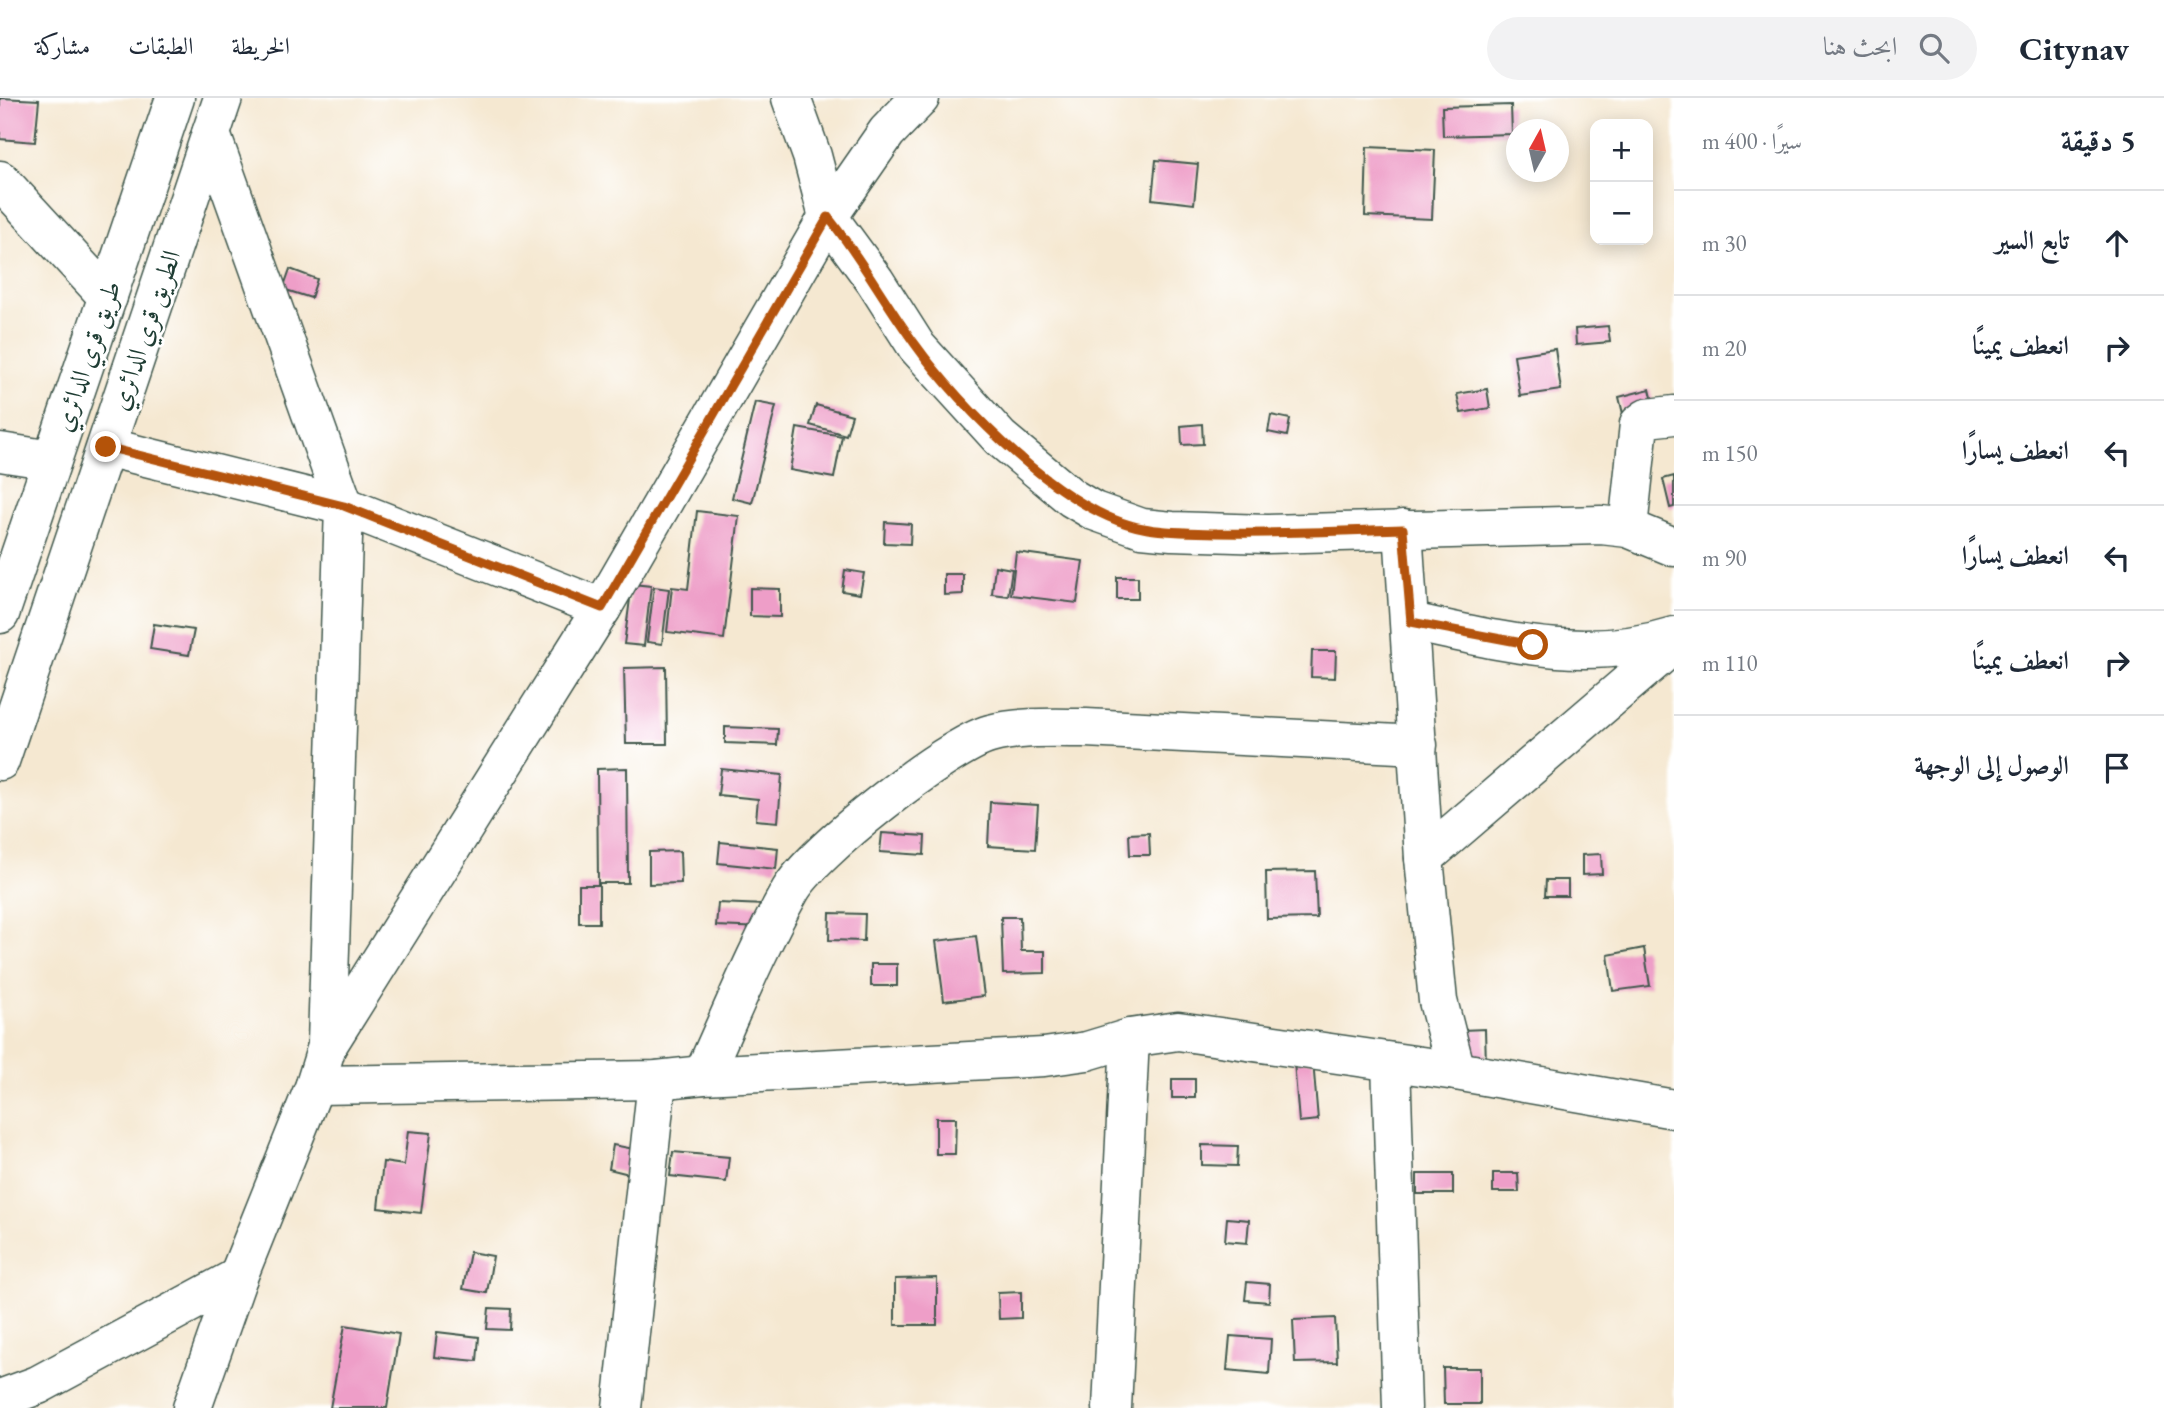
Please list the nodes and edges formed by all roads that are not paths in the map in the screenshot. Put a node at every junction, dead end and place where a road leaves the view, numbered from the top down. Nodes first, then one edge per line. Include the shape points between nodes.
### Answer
1 (175, 98) edge
2 (223, 98) edge
3 (791, 98) edge
4 (920, 98) edge
5 (211, 134) junction
6 (0, 180) edge
7 (828, 217) junction
8 (108, 296) junction
9 (1674, 415) edge
10 (106, 447) junction
11 (0, 452) edge
12 (52, 460) junction
13 (344, 506) junction
14 (1628, 528) junction
15 (1403, 529) junction
16 (1674, 547) edge
17 (2, 604) edge
18 (602, 608) junction
19 (1411, 622) junction
20 (1674, 636) edge
21 (1674, 644) edge
22 (1418, 745) junction
23 (0, 761) edge
24 (1424, 858) junction
25 (1130, 1038) junction
26 (327, 1046) junction
27 (1391, 1062) junction
28 (1456, 1071) junction
29 (703, 1075) junction
30 (657, 1080) junction
31 (315, 1085) junction
32 (1674, 1109) edge
33 (238, 1277) junction
34 (0, 1399) edge
35 (192, 1408) edge
36 (622, 1408) edge
37 (1112, 1408) edge
38 (1402, 1408) edge

1 - 8 main road, طريق قري الدائري
2 - 5 main road, الطريق قري الدائري
3 - 7 main road
4 - 7 main road via 887,132
5 - 10 main road, الطريق قري الدائري
5 - 13 main road
6 - 8 main road
7 - 15 main road via 917,347 952,388 1000,438 1094,511 1142,528 1172,531 1267,534
7 - 18 main road
8 - 12 main road, طريق قري الدائري
9 - 14 main road via 1647,418 1637,428
10 - 13 main road
10 - 23 main road, الطريق قري الدائري
11 - 12 main road
12 - 17 main road, طريق قري الدائري
13 - 18 main road
13 - 26 main road
14 - 15 main road
14 - 16 main road
15 - 19 main road
18 - 26 main road
19 - 20 main road via 1571,651 1643,645
19 - 22 main road
21 - 24 main road
22 - 24 main road
22 - 29 main road via 1086,728 989,734 932,766 877,807 815,861 791,889
24 - 28 main road via 1438,1001
25 - 27 main road via 1178,1031
25 - 29 main road via 1044,1057
25 - 37 main road
26 - 31 main road
27 - 28 main road
27 - 38 main road
28 - 32 main road
29 - 30 main road
30 - 31 main road
30 - 36 main road
31 - 33 main road
33 - 34 main road via 38,1385
33 - 35 main road

